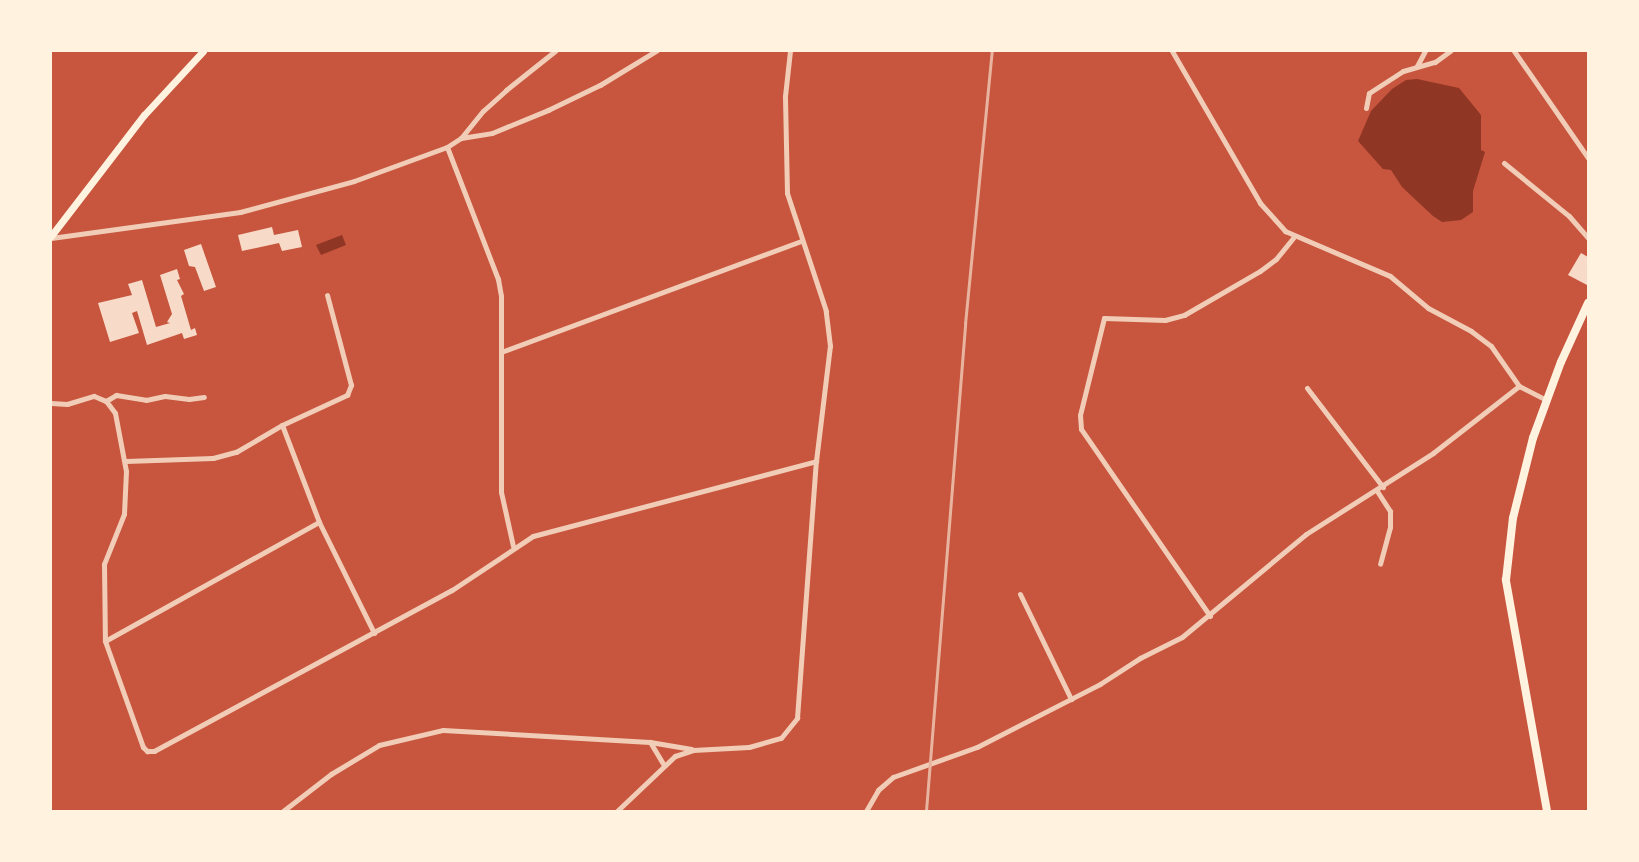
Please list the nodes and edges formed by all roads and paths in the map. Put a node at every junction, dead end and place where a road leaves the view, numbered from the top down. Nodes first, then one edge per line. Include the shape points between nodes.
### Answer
1 (203, 51) edge
2 (555, 51) edge
3 (656, 51) edge
4 (790, 51) edge
5 (1172, 51) edge
6 (1425, 51) edge
7 (1450, 51) edge
8 (1514, 51) edge
9 (1417, 66) junction
10 (1366, 108) dead end
11 (461, 138) junction
12 (447, 147) junction
13 (1588, 158) edge
14 (1504, 163) dead end
15 (51, 237) edge
16 (1294, 237) junction
17 (1588, 238) edge
18 (802, 241) junction
19 (327, 295) dead end
20 (1588, 303) edge
21 (501, 352) junction
22 (1519, 386) junction
23 (1307, 388) dead end
24 (204, 397) dead end
25 (1546, 400) junction
26 (106, 401) junction
27 (51, 403) edge
28 (282, 425) junction
29 (126, 461) junction
30 (816, 461) junction
31 (1380, 489) junction
32 (319, 522) junction
33 (513, 546) junction
34 (1380, 564) dead end
35 (1020, 594) dead end
36 (1210, 616) junction
37 (374, 633) junction
38 (105, 641) junction
39 (1071, 699) junction
40 (650, 742) junction
41 (693, 750) junction
42 (663, 764) junction
43 (284, 811) edge
44 (617, 811) edge
45 (866, 811) edge
46 (1547, 811) edge

1 - 15 main road via 144,115
2 - 11 street via 483,111
3 - 11 street via 548,110 492,133
4 - 18 street via 785,96 787,193
5 - 16 street via 1260,203
6 - 9 street
7 - 9 street via 1435,62
8 - 13 street
9 - 10 street via 1369,93
11 - 12 street
12 - 15 street via 355,181 240,212
12 - 21 street via 498,279
14 - 17 street via 1569,216
16 - 22 street via 1390,276 1428,308 1491,346
16 - 36 street via 1276,259 1184,315 1165,320 1104,318 1080,415 1081,429
18 - 21 street
18 - 30 street via 826,310 830,346
19 - 28 street via 351,390
20 - 25 main road
21 - 33 street via 502,492
22 - 25 street
22 - 31 street
23 - 31 street
24 - 26 street via 146,400 116,395
25 - 46 main road via 1513,518 1506,580
26 - 27 street via 94,396 67,404
26 - 29 street via 115,413
28 - 29 street via 236,452 213,458
28 - 32 street
29 - 38 street via 124,514 104,564
30 - 33 street via 562,526
30 - 41 street via 797,718 781,738 749,747
31 - 34 street via 1390,511
31 - 36 street via 1306,534
32 - 37 street
32 - 38 street
33 - 37 street via 452,590
35 - 39 street
36 - 39 street via 1182,637
37 - 38 street via 153,751 143,747
39 - 45 street via 962,754 885,782
40 - 41 street
40 - 42 street
40 - 43 street via 443,730 379,745 331,774
41 - 42 street
42 - 44 street

